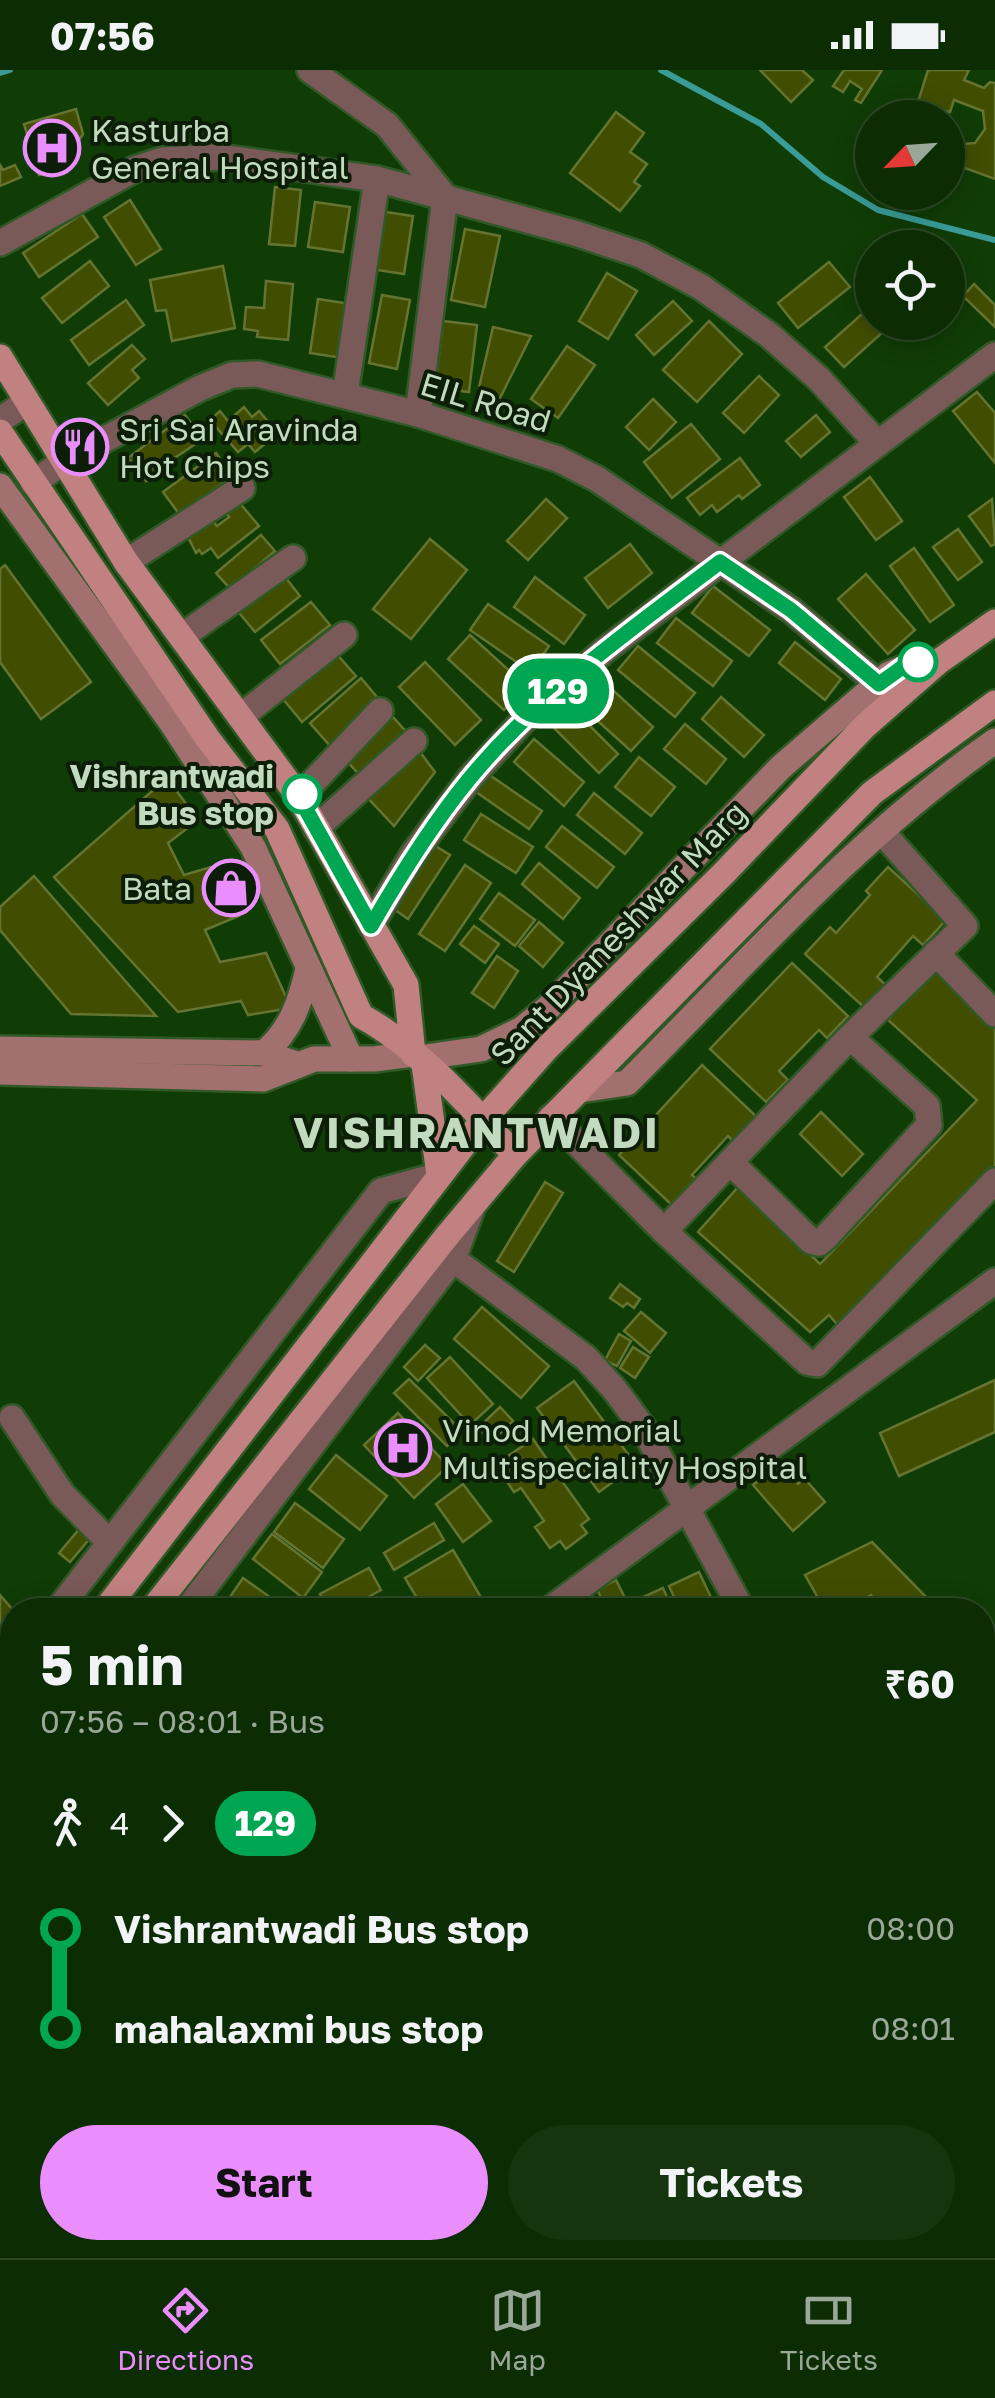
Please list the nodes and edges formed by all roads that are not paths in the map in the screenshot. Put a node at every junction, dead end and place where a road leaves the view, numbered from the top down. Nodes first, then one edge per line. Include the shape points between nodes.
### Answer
1 (310, 70) edge
2 (377, 179) junction
3 (445, 197) junction
4 (0, 242) edge
5 (995, 355) edge
6 (0, 357) edge
7 (345, 396) junction
8 (27, 402) junction
9 (418, 414) junction
10 (0, 420) edge
11 (0, 432) edge
12 (877, 444) junction
13 (63, 462) junction
14 (33, 483) junction
15 (0, 486) edge
16 (242, 488) dead end
17 (293, 558) dead end
18 (126, 562) junction
19 (720, 562) junction
20 (995, 622) edge
21 (344, 635) dead end
22 (181, 636) junction
23 (938, 662) junction
24 (879, 684) junction
25 (995, 703) edge
26 (380, 712) dead end
27 (240, 717) junction
28 (995, 740) edge
29 (414, 741) dead end
30 (299, 797) junction
31 (316, 828) junction
32 (882, 832) junction
33 (371, 926) junction
34 (936, 954) junction
35 (308, 968) junction
36 (995, 1014) edge
37 (850, 1037) junction
38 (0, 1049) edge
39 (264, 1053) junction
40 (418, 1058) junction
41 (350, 1059) junction
42 (297, 1064) junction
43 (0, 1072) edge
44 (580, 1090) junction
45 (552, 1117) junction
46 (482, 1120) junction
47 (515, 1155) junction
48 (730, 1163) junction
49 (438, 1175) junction
50 (995, 1180) edge
51 (472, 1206) junction
52 (664, 1230) junction
53 (453, 1259) junction
54 (995, 1280) edge
55 (12, 1418) dead end
56 (685, 1509) junction
57 (110, 1543) junction
58 (67, 1598) edge
59 (114, 1598) edge
60 (162, 1598) edge
61 (195, 1598) edge
62 (566, 1598) edge
63 (735, 1598) edge

1 - 3 street via 386,125
2 - 3 street
2 - 4 street via 219,157 162,160
2 - 7 street
3 - 9 street
3 - 12 street via 640,255 701,286 819,379
5 - 12 street
6 - 8 main road
7 - 9 street, EIL Road
7 - 13 street, EIL Road via 258,374 232,375
8 - 10 street
8 - 13 main road
9 - 19 street, EIL Road via 558,460
11 - 14 main road
12 - 19 street
13 - 14 street, EIL Road
13 - 18 main road
14 - 40 main road via 277,829 362,1016
15 - 35 street via 253,847
16 - 18 street
17 - 22 street
18 - 22 main road
19 - 24 street, EIL Road via 791,610
19 - 33 street via 523,721 414,852
20 - 23 main road, Sant Dyaneshwar Marg
21 - 27 street
22 - 27 main road
23 - 24 street via 904,666
23 - 46 main road, Sant Dyaneshwar Marg via 826,764
24 - 40 street via 781,767 549,1008 481,1050
25 - 44 main road via 872,793
26 - 30 street
27 - 30 main road
28 - 32 street
29 - 31 street
30 - 31 main road
31 - 33 main road
32 - 34 street via 965,926
32 - 44 street via 627,1083
33 - 40 main road via 406,985
34 - 36 street
34 - 37 street
35 - 39 street via 300,1005 282,1038
35 - 41 street
37 - 48 street
37 - 48 street via 927,1106 929,1125 826,1237 811,1241
38 - 39 street
39 - 42 street
40 - 41 street
40 - 46 main road
40 - 49 main road
41 - 42 street
42 - 43 street via 263,1079
44 - 45 main road
45 - 47 main road
45 - 52 street
46 - 47 main road
46 - 49 main road, Sant Dyaneshwar Marg
47 - 51 main road
48 - 52 street
49 - 57 street via 381,1191
49 - 59 main road, Sant Dyaneshwar Marg
50 - 52 street via 816,1364
51 - 53 street
51 - 60 main road
53 - 56 street via 586,1358 644,1430
53 - 61 street
54 - 56 street
55 - 57 street via 62,1494
56 - 62 street
56 - 63 street
57 - 58 street

